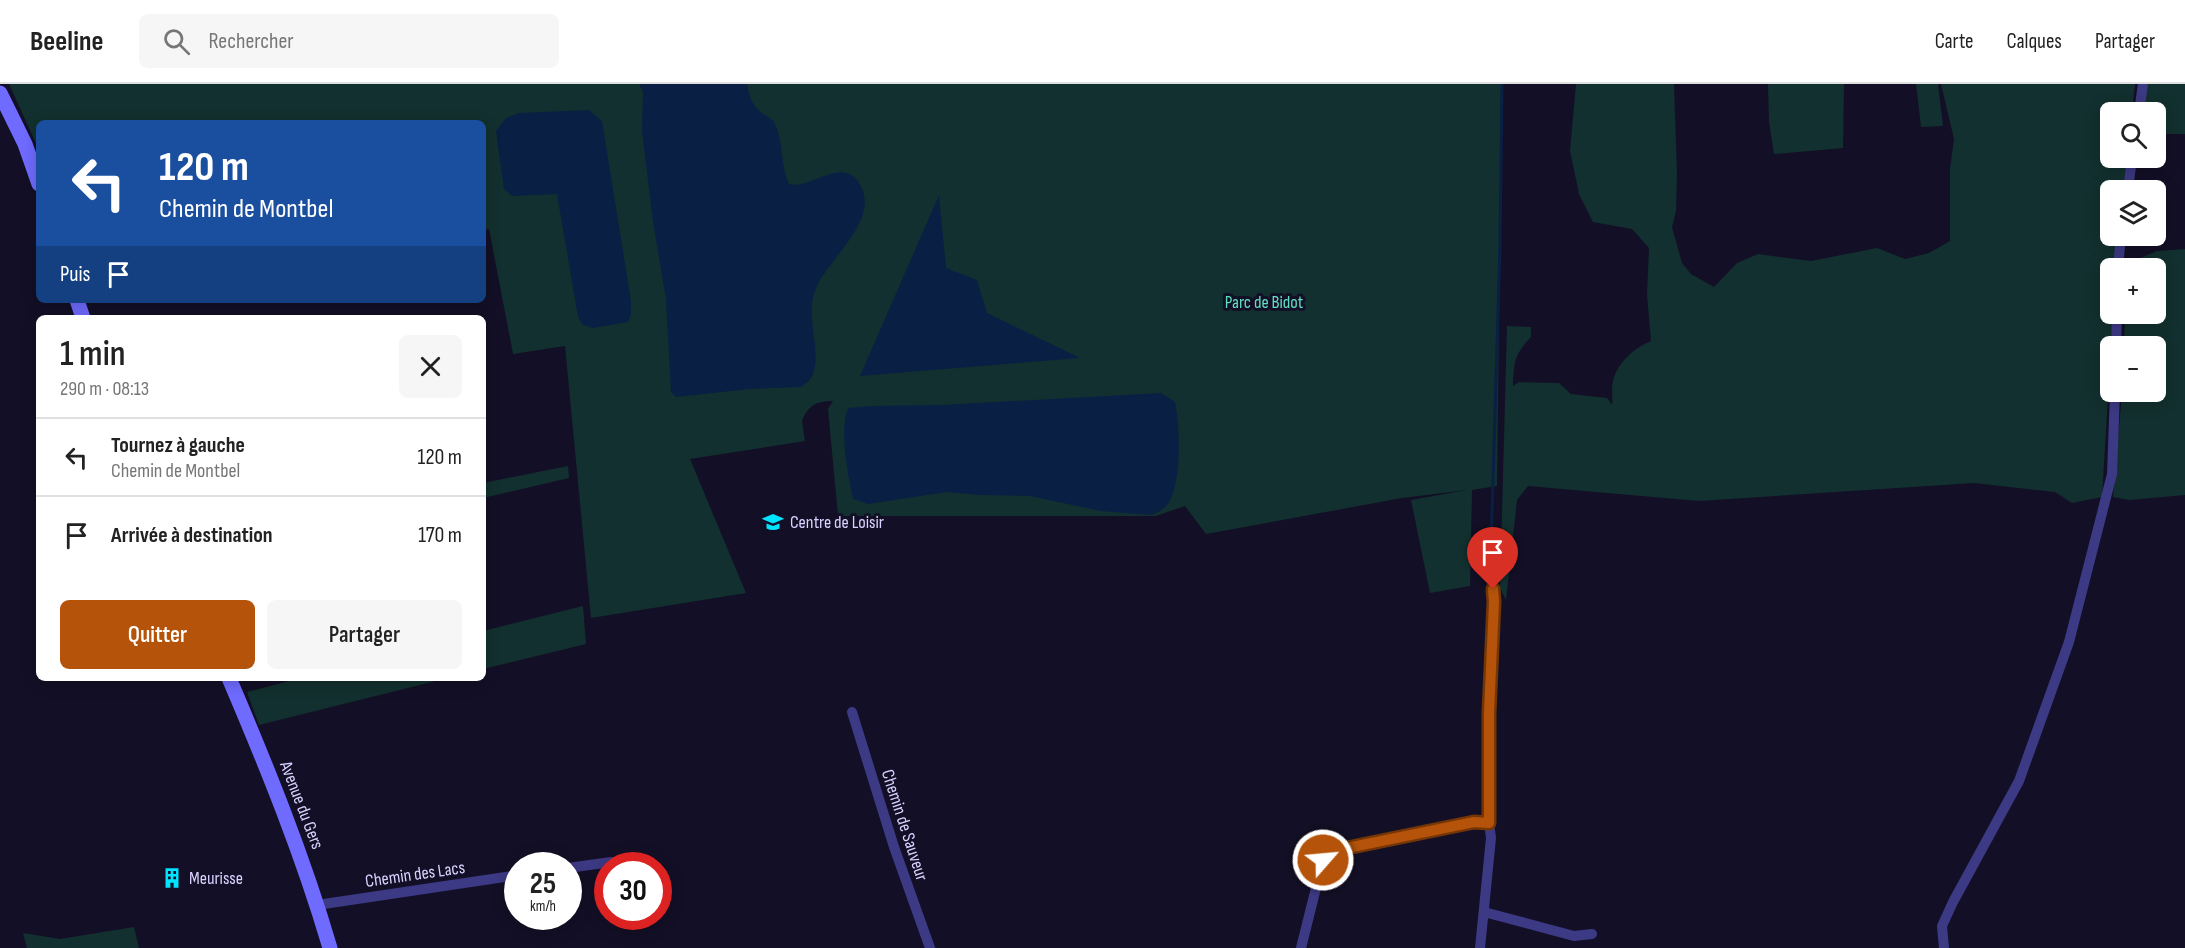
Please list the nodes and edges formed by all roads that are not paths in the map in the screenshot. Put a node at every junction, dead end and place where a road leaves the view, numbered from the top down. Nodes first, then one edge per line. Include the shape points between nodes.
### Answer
1 (2143, 84) edge
2 (0, 93) edge
3 (2140, 102) edge
4 (36, 175) edge
5 (2115, 402) edge
6 (1493, 589) dead end
7 (230, 681) edge
8 (852, 712) dead end
9 (1489, 823) junction
10 (504, 877) edge
11 (317, 905) junction
12 (1484, 912) junction
13 (1592, 934) dead end
14 (330, 948) edge
15 (930, 948) edge
16 (1301, 948) edge
17 (1480, 948) edge
18 (1944, 948) edge

1 - 3 street
2 - 4 main road
5 - 18 street via 2112,474 2069,642 2019,781 1942,926
6 - 9 street
7 - 11 main road, Avenue du Gers via 272,779
8 - 15 street, Chemin de Sauveur
9 - 12 street
9 - 16 street via 1474,822 1332,852 1323,860
10 - 11 street, Chemin des Lacs
11 - 14 main road, Avenue du Gers
12 - 13 street via 1574,936
12 - 17 street

